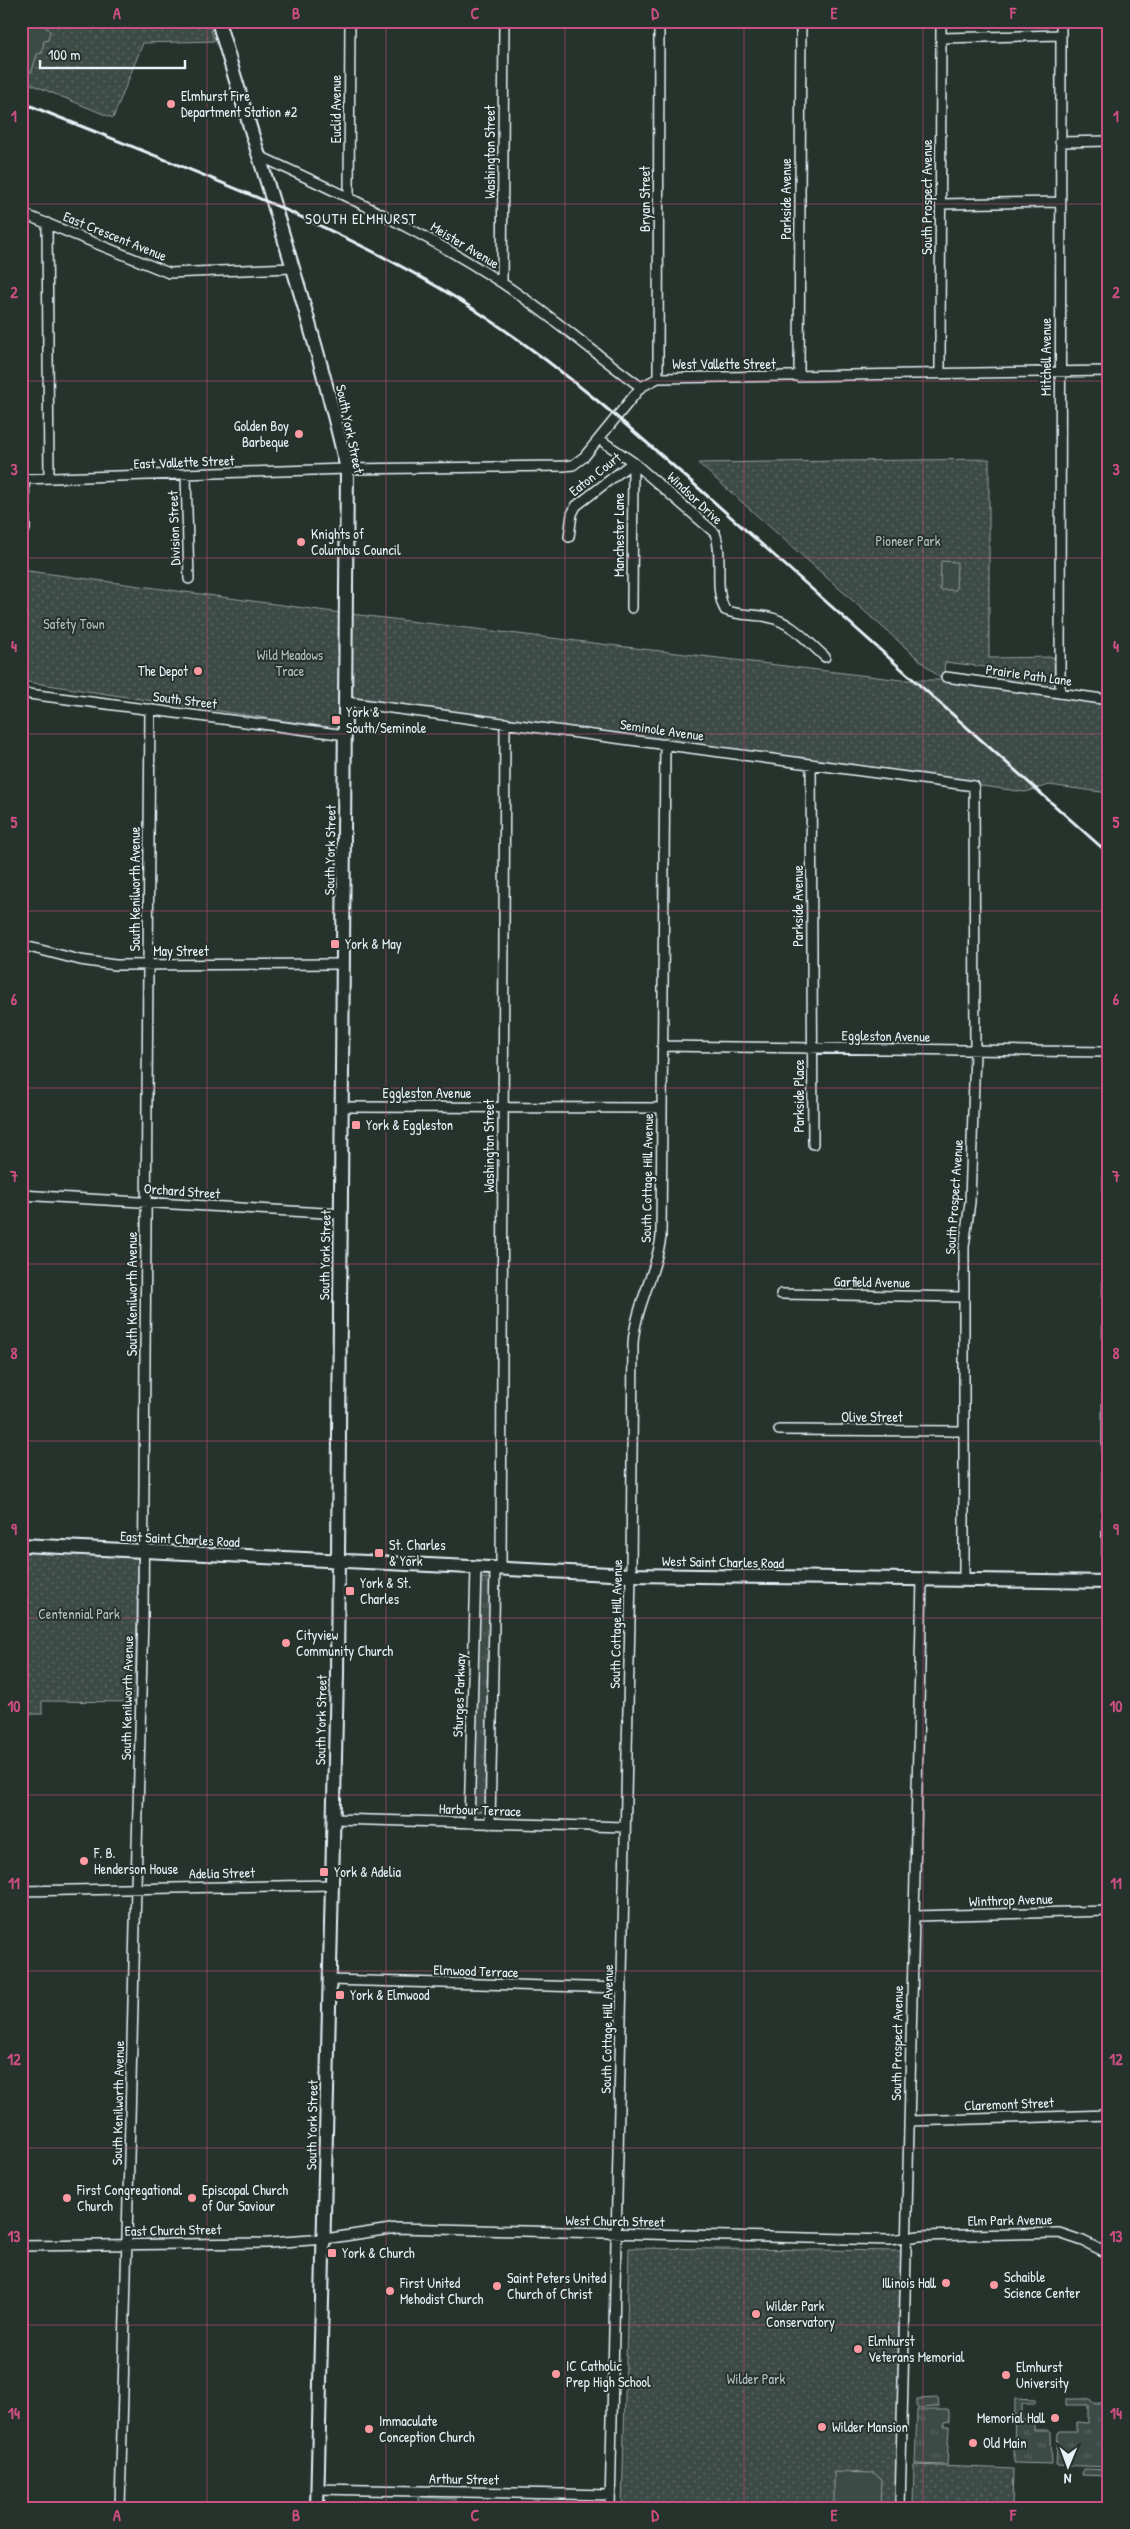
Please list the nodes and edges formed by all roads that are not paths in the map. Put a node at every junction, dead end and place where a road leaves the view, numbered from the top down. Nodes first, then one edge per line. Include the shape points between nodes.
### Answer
1 (218, 21) edge
2 (350, 21) edge
3 (504, 21) edge
4 (659, 21) edge
5 (801, 21) edge
6 (941, 21) edge
7 (1061, 21) edge
8 (1061, 36) junction
9 (941, 38) junction
10 (1109, 141) edge
11 (1060, 142) junction
12 (257, 155) junction
13 (349, 197) junction
14 (1060, 202) junction
15 (941, 204) junction
16 (21, 213) edge
17 (47, 223) junction
18 (292, 268) junction
19 (502, 283) junction
20 (1059, 371) junction
21 (1109, 371) edge
22 (940, 373) junction
23 (799, 377) junction
24 (658, 378) junction
25 (641, 388) junction
26 (599, 439) junction
27 (633, 462) junction
28 (347, 470) junction
29 (186, 476) junction
30 (48, 478) junction
31 (23, 479) edge
32 (25, 528) dead end
33 (568, 537) dead end
34 (189, 579) dead end
35 (632, 608) dead end
36 (825, 657) dead end
37 (946, 677) dead end
38 (21, 693) edge
39 (1060, 693) junction
40 (1109, 700) edge
41 (346, 702) junction
42 (150, 710) junction
43 (505, 723) junction
44 (346, 735) junction
45 (665, 744) junction
46 (812, 764) junction
47 (974, 786) joint
48 (21, 945) edge
49 (344, 964) junction
50 (148, 965) junction
51 (662, 1046) junction
52 (812, 1049) junction
53 (975, 1051) junction
54 (1109, 1052) edge
55 (1109, 1088) edge
56 (342, 1107) junction
57 (503, 1107) junction
58 (662, 1108) junction
59 (813, 1144) dead end
60 (21, 1195) edge
61 (146, 1202) junction
62 (341, 1214) junction
63 (781, 1294) dead end
64 (964, 1297) junction
65 (1108, 1351) edge
66 (780, 1430) dead end
67 (964, 1431) junction
68 (21, 1546) edge
69 (144, 1552) junction
70 (338, 1561) junction
71 (476, 1568) junction
72 (498, 1569) junction
73 (631, 1575) junction
74 (922, 1579) junction
75 (964, 1580) junction
76 (1108, 1582) edge
77 (334, 1819) junction
78 (469, 1823) junction
79 (490, 1824) junction
80 (625, 1827) junction
81 (332, 1885) junction
82 (137, 1889) junction
83 (21, 1891) edge
84 (1109, 1911) edge
85 (914, 1916) junction
86 (330, 1980) junction
87 (622, 1988) junction
88 (1109, 2115) edge
89 (909, 2121) junction
90 (616, 2235) junction
91 (906, 2237) junction
92 (325, 2239) junction
93 (128, 2245) junction
94 (21, 2246) edge
95 (1109, 2254) edge
96 (318, 2489) junction
97 (610, 2495) junction
98 (120, 2508) edge
99 (317, 2508) edge
100 (610, 2508) edge
101 (900, 2508) edge

1 - 12 main road, South York Street
2 - 13 street, Euclid Avenue
3 - 19 street, Washington Street
4 - 24 street, Bryan Street
5 - 23 street, Parkside Avenue
6 - 9 street, South Prospect Avenue
7 - 8 street, Mitchell Avenue
8 - 9 street
8 - 11 street, Mitchell Avenue
9 - 15 street, South Prospect Avenue
10 - 11 street
11 - 14 street, Mitchell Avenue
12 - 13 street, Meister Avenue
12 - 18 main road, South York Street
13 - 19 street, Meister Avenue
14 - 15 street
14 - 20 street, Mitchell Avenue
15 - 22 street, South Prospect Avenue
16 - 17 street, East Crescent Avenue
17 - 18 street, East Crescent Avenue via 169,273
17 - 30 street
18 - 28 main road, South York Street
19 - 25 street, Meister Avenue via 579,338
20 - 21 street, West Vallette Street
20 - 22 street, West Vallette Street
20 - 39 street, Mitchell Avenue
22 - 23 street, West Vallette Street
23 - 24 street, West Vallette Street
24 - 25 street, West Vallette Street
25 - 26 street, West Vallette Street
26 - 27 street, Windsor Drive
26 - 28 street, West Vallette Street via 578,462 564,466
27 - 33 street, Eaton Court via 576,506
27 - 35 street, Manchester Lane
27 - 36 street, Windsor Drive via 715,533 719,544 721,602 725,610 786,622
28 - 29 street, East Vallette Street
28 - 41 main road, South York Street
29 - 30 street, East Vallette Street
29 - 34 street, Division Street
30 - 31 street, East Vallette Street
31 - 32 street
37 - 39 street, Prairie Path Lane
38 - 42 street, South Street
39 - 40 street, Prairie Path Lane
41 - 43 street, Seminole Avenue
41 - 44 main road, South York Street
42 - 44 street, South Street
42 - 50 street, South Kenilworth Avenue
43 - 45 street, Seminole Avenue
43 - 57 street, Washington Street
44 - 49 main road, South York Street
45 - 46 street, Seminole Avenue
45 - 51 street, South Cottage Hill Avenue
46 - 47 street, Seminole Avenue
46 - 52 street, Parkside Avenue
47 - 53 street, South Prospect Avenue
48 - 50 street, May Street via 96,963
49 - 50 street, May Street
49 - 56 main road, South York Street
50 - 61 street, South Kenilworth Avenue
51 - 52 street, Eggleston Avenue
51 - 58 street, South Cottage Hill Avenue
52 - 53 street, Eggleston Avenue
52 - 59 street, Parkside Place
53 - 54 street, Eggleston Avenue
53 - 64 street, South Prospect Avenue
55 - 65 street
56 - 57 street, Eggleston Avenue
56 - 62 main road, South York Street
57 - 58 street, Eggleston Avenue
57 - 72 street, Washington Street
58 - 73 street, South Cottage Hill Avenue via 661,1237 655,1265 636,1316 633,1343
60 - 61 street, Orchard Street
61 - 62 street, Orchard Street
61 - 69 street, South Kenilworth Avenue
62 - 70 main road, South York Street
63 - 64 street, Garfield Avenue
64 - 67 street, South Prospect Avenue
65 - 76 street
66 - 67 street, Olive Street
67 - 75 street, South Prospect Avenue
68 - 69 main road, East Saint Charles Road
69 - 70 main road, East Saint Charles Road
69 - 82 street, South Kenilworth Avenue
70 - 71 main road, West Saint Charles Road
70 - 77 main road, South York Street
71 - 72 main road, West Saint Charles Road
71 - 78 street, Sturges Parkway
72 - 73 main road, West Saint Charles Road
72 - 79 street
73 - 74 main road, West Saint Charles Road
73 - 80 street, South Cottage Hill Avenue
74 - 75 main road, West Saint Charles Road
74 - 85 street, South Prospect Avenue
75 - 76 main road, West Saint Charles Road
77 - 78 street, Harbour Terrace
77 - 81 main road, South York Street
78 - 79 street, Harbour Terrace
79 - 80 street, Harbour Terrace
80 - 87 street, South Cottage Hill Avenue
81 - 82 street, Adelia Street
81 - 86 main road, South York Street
82 - 83 street, Adelia Street
82 - 93 street, South Kenilworth Avenue
84 - 85 street, Winthrop Avenue
85 - 89 street, South Prospect Avenue
86 - 87 street, Elmwood Terrace
86 - 92 main road, South York Street
87 - 90 street, South Cottage Hill Avenue
88 - 89 street, Claremont Street
89 - 91 street, South Prospect Avenue
90 - 91 street, West Church Street via 890,2240
90 - 92 street, West Church Street via 397,2228
90 - 97 street, South Cottage Hill Avenue
91 - 95 street, Elm Park Avenue via 1059,2233
91 - 101 street, South Prospect Avenue
92 - 93 street, East Church Street
92 - 96 main road, South York Street
93 - 94 street, East Church Street
93 - 98 street, South Kenilworth Avenue
96 - 97 street, Arthur Street
96 - 99 main road, South York Street
97 - 100 street, South Cottage Hill Avenue

